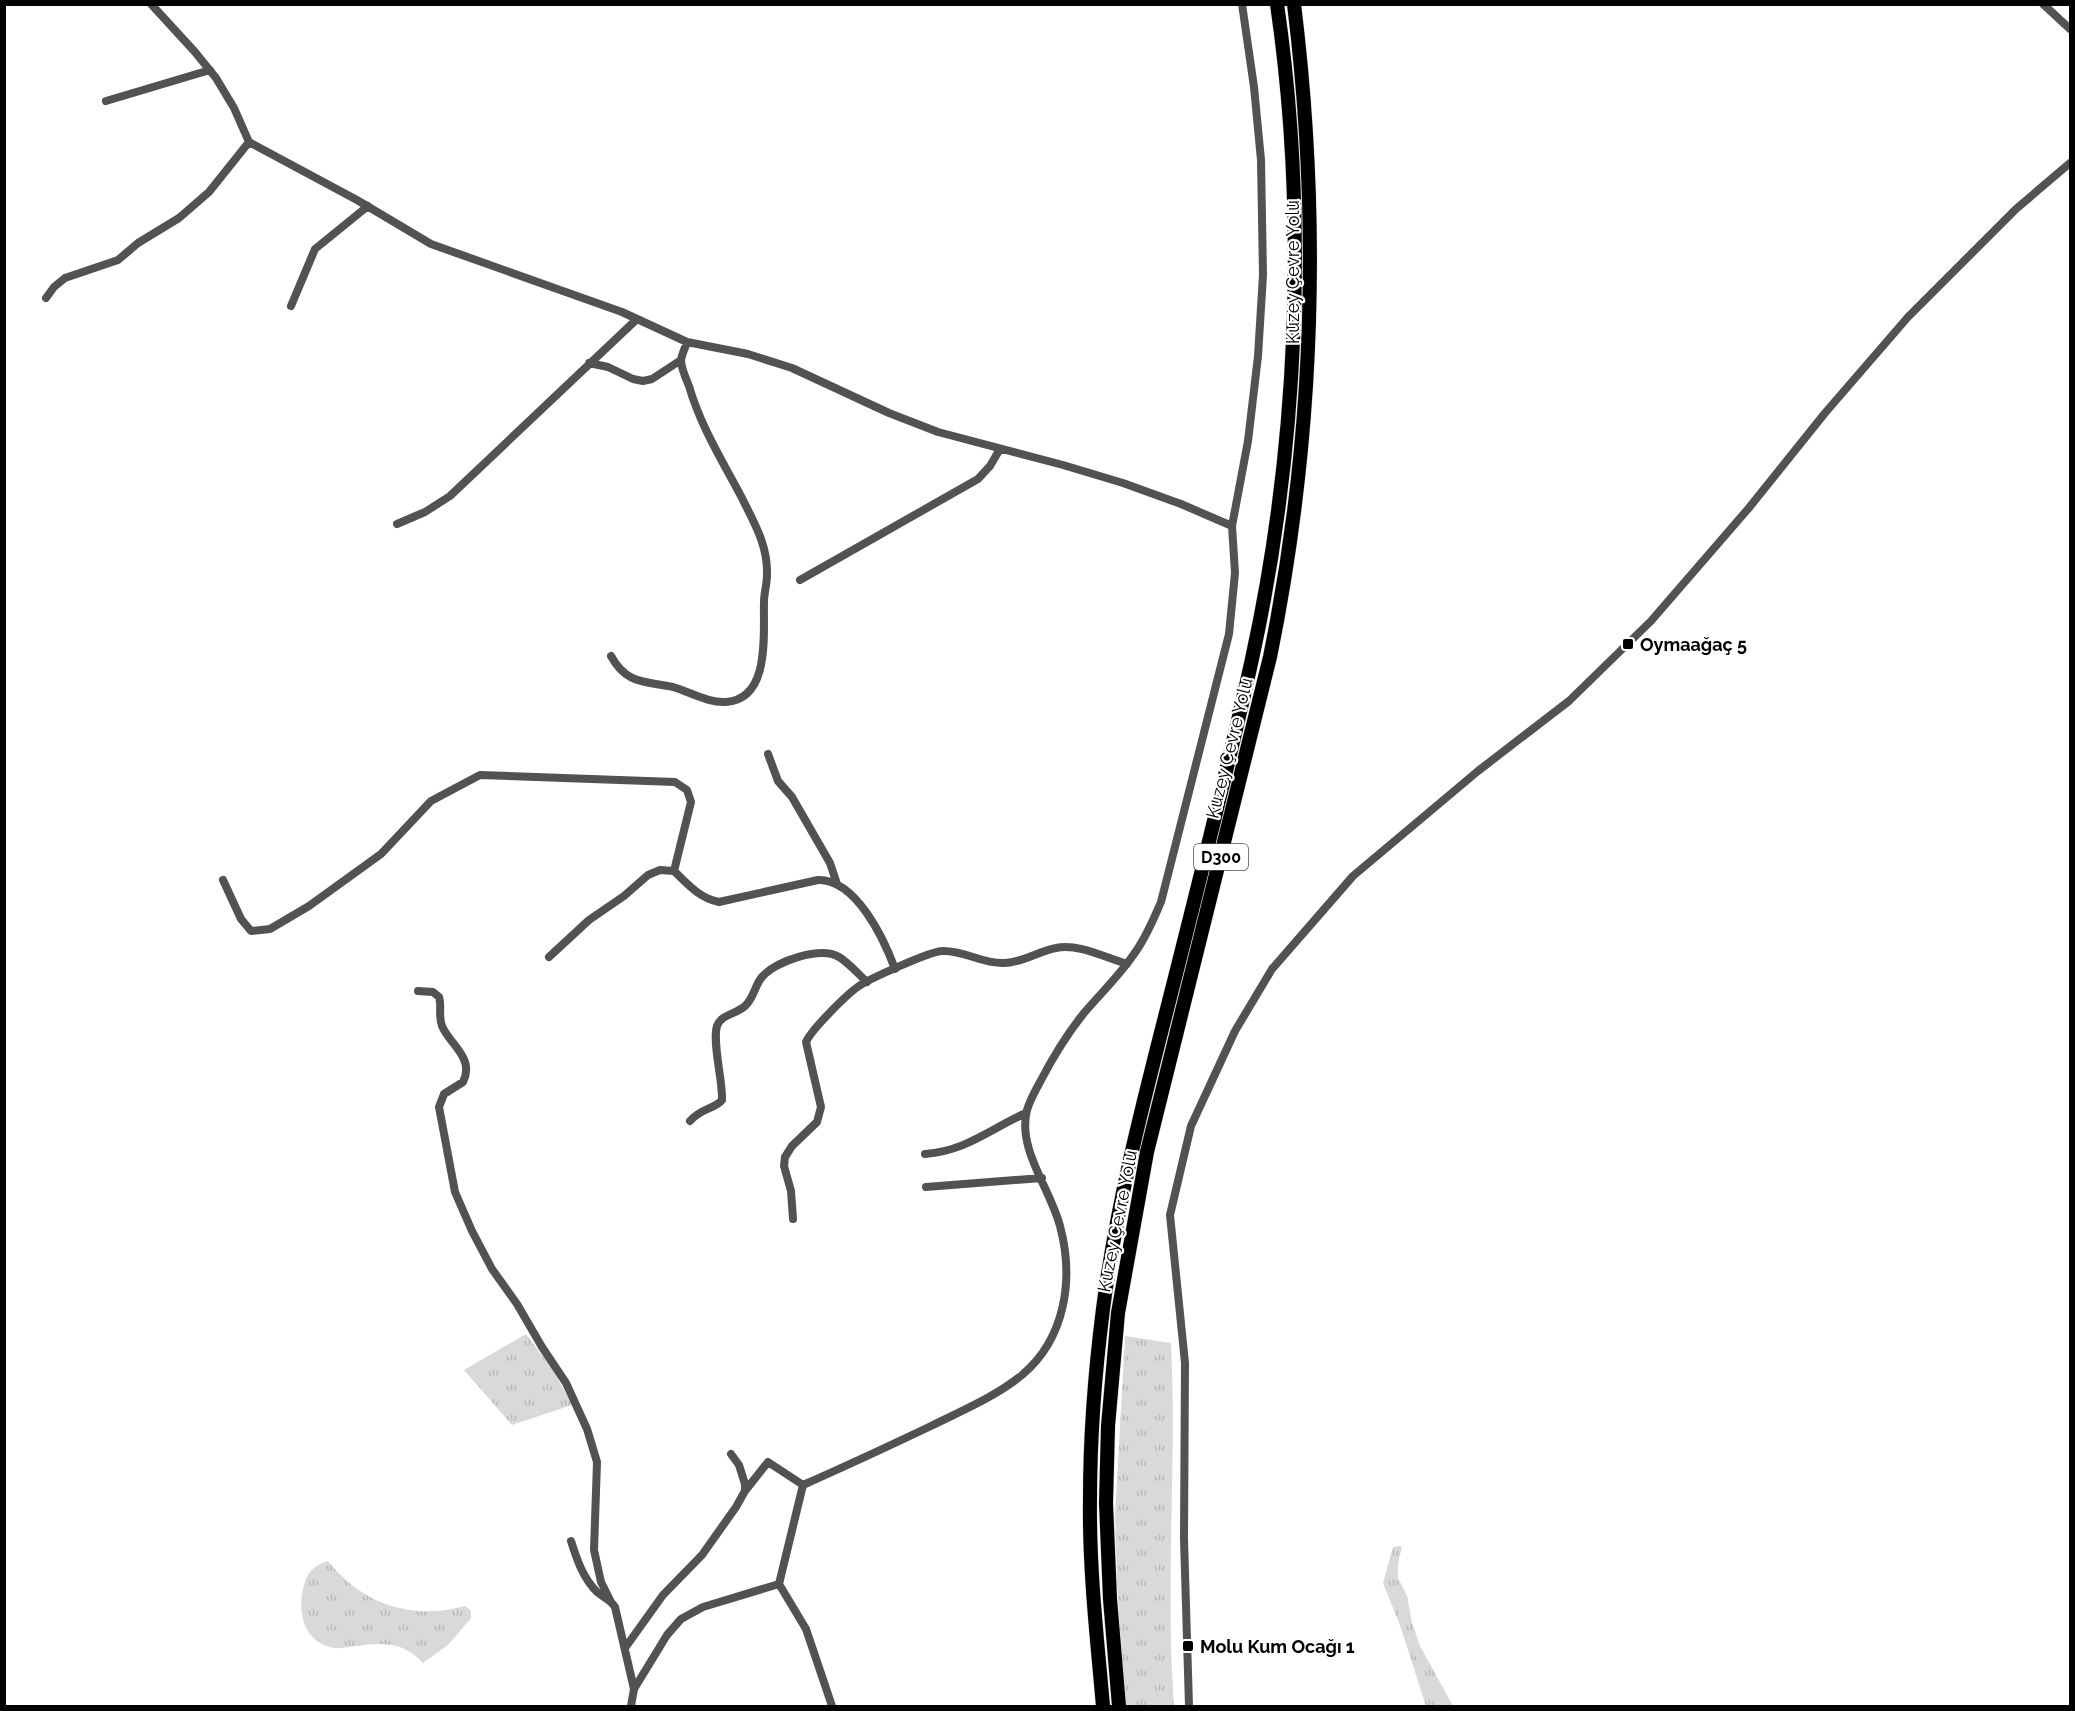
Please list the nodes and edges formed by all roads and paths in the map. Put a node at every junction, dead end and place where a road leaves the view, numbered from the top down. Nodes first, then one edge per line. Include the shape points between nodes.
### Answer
1 (152, 4) edge
2 (1242, 4) edge
3 (1277, 4) edge
4 (1294, 4) edge
5 (2043, 4) edge
6 (2070, 29) edge
7 (210, 70) junction
8 (106, 101) dead end
9 (249, 142) junction
10 (2070, 163) edge
11 (368, 206) junction
12 (46, 298) dead end
13 (291, 306) dead end
14 (637, 319) junction
15 (687, 342) junction
16 (681, 360) junction
17 (589, 363) junction
18 (1000, 449) junction
19 (397, 524) dead end
20 (1232, 526) junction
21 (800, 580) dead end
22 (611, 656) dead end
23 (768, 754) dead end
24 (674, 871) junction
25 (223, 880) dead end
26 (837, 884) junction
27 (549, 957) dead end
28 (1127, 964) junction
29 (895, 969) junction
30 (867, 982) junction
31 (418, 991) dead end
32 (1026, 1113) junction
33 (690, 1121) dead end
34 (925, 1154) dead end
35 (1042, 1178) junction
36 (926, 1187) dead end
37 (793, 1219) dead end
38 (731, 1454) dead end
39 (803, 1485) junction
40 (745, 1491) junction
41 (571, 1541) dead end
42 (779, 1584) junction
43 (611, 1602) junction
44 (625, 1648) junction
45 (634, 1689) junction
46 (631, 1707) edge
47 (832, 1707) edge
48 (1102, 1707) edge
49 (1119, 1707) edge
50 (1190, 1707) edge

1 - 7 street
2 - 20 street via 1258,124 1263,275 1254,399
3 - 48 highway, Kuzey Çevre Yolu / D300 via 1294,176 1294,296 1286,441 1275,535 1252,658 1131,1151 1103,1309 1089,1501
4 - 49 highway, Kuzey Çevre Yolu / D300 via 1312,237 1304,438 1290,548 1270,657 1148,1152 1118,1313 1106,1503
5 - 6 street
7 - 8 street
7 - 9 street via 234,108
9 - 11 street
9 - 12 street via 209,192 179,218 118,260 65,278
10 - 50 street via 2016,209 1908,317 1651,621 1569,701 1353,876 1272,969 1235,1030 1191,1126 1170,1215 1185,1363 1184,1539
11 - 13 street via 315,249
11 - 14 street via 431,244
14 - 15 street
14 - 17 street
15 - 16 street
15 - 18 street via 766,359 813,376 913,423
16 - 17 street via 643,381
16 - 22 street via 694,403 763,541 767,575 760,671 743,696 718,702 637,681 624,673
17 - 19 street via 450,496
18 - 20 street via 1113,480
18 - 21 street via 978,479
20 - 28 street via 1233,597 1225,652 1161,902
23 - 26 street via 773,772 830,863
24 - 25 street via 691,802 680,784 480,775 431,801 381,854 270,929 251,931
24 - 26 street via 698,893 719,902 818,880
24 - 27 street via 660,870 648,875
26 - 29 street via 872,921
28 - 29 street via 1066,947 1010,963 984,962 955,952 934,951
28 - 32 street via 1069,1034
29 - 30 street
30 - 33 street via 841,958 826,953 787,961 767,972 746,1006 719,1022 716,1034 722,1100 701,1110
30 - 37 street via 829,1015 806,1042 821,1107 817,1122 785,1157
31 - 43 street via 433,992 439,997 442,1025 467,1066 463,1082 444,1094 439,1107 455,1192 481,1250 566,1383 592,1445 597,1462 594,1550
32 - 34 street via 968,1144
32 - 35 street via 1027,1148
35 - 36 street
35 - 39 street via 1060,1225 1068,1276 1061,1313 1037,1360 1015,1380 968,1408
38 - 40 street via 742,1471
39 - 40 street via 768,1462
39 - 42 street
40 - 44 street via 702,1555 663,1595
41 - 43 street via 586,1577
42 - 45 street via 712,1604 681,1619
42 - 47 street via 806,1629
43 - 44 street
44 - 45 street
45 - 46 street

